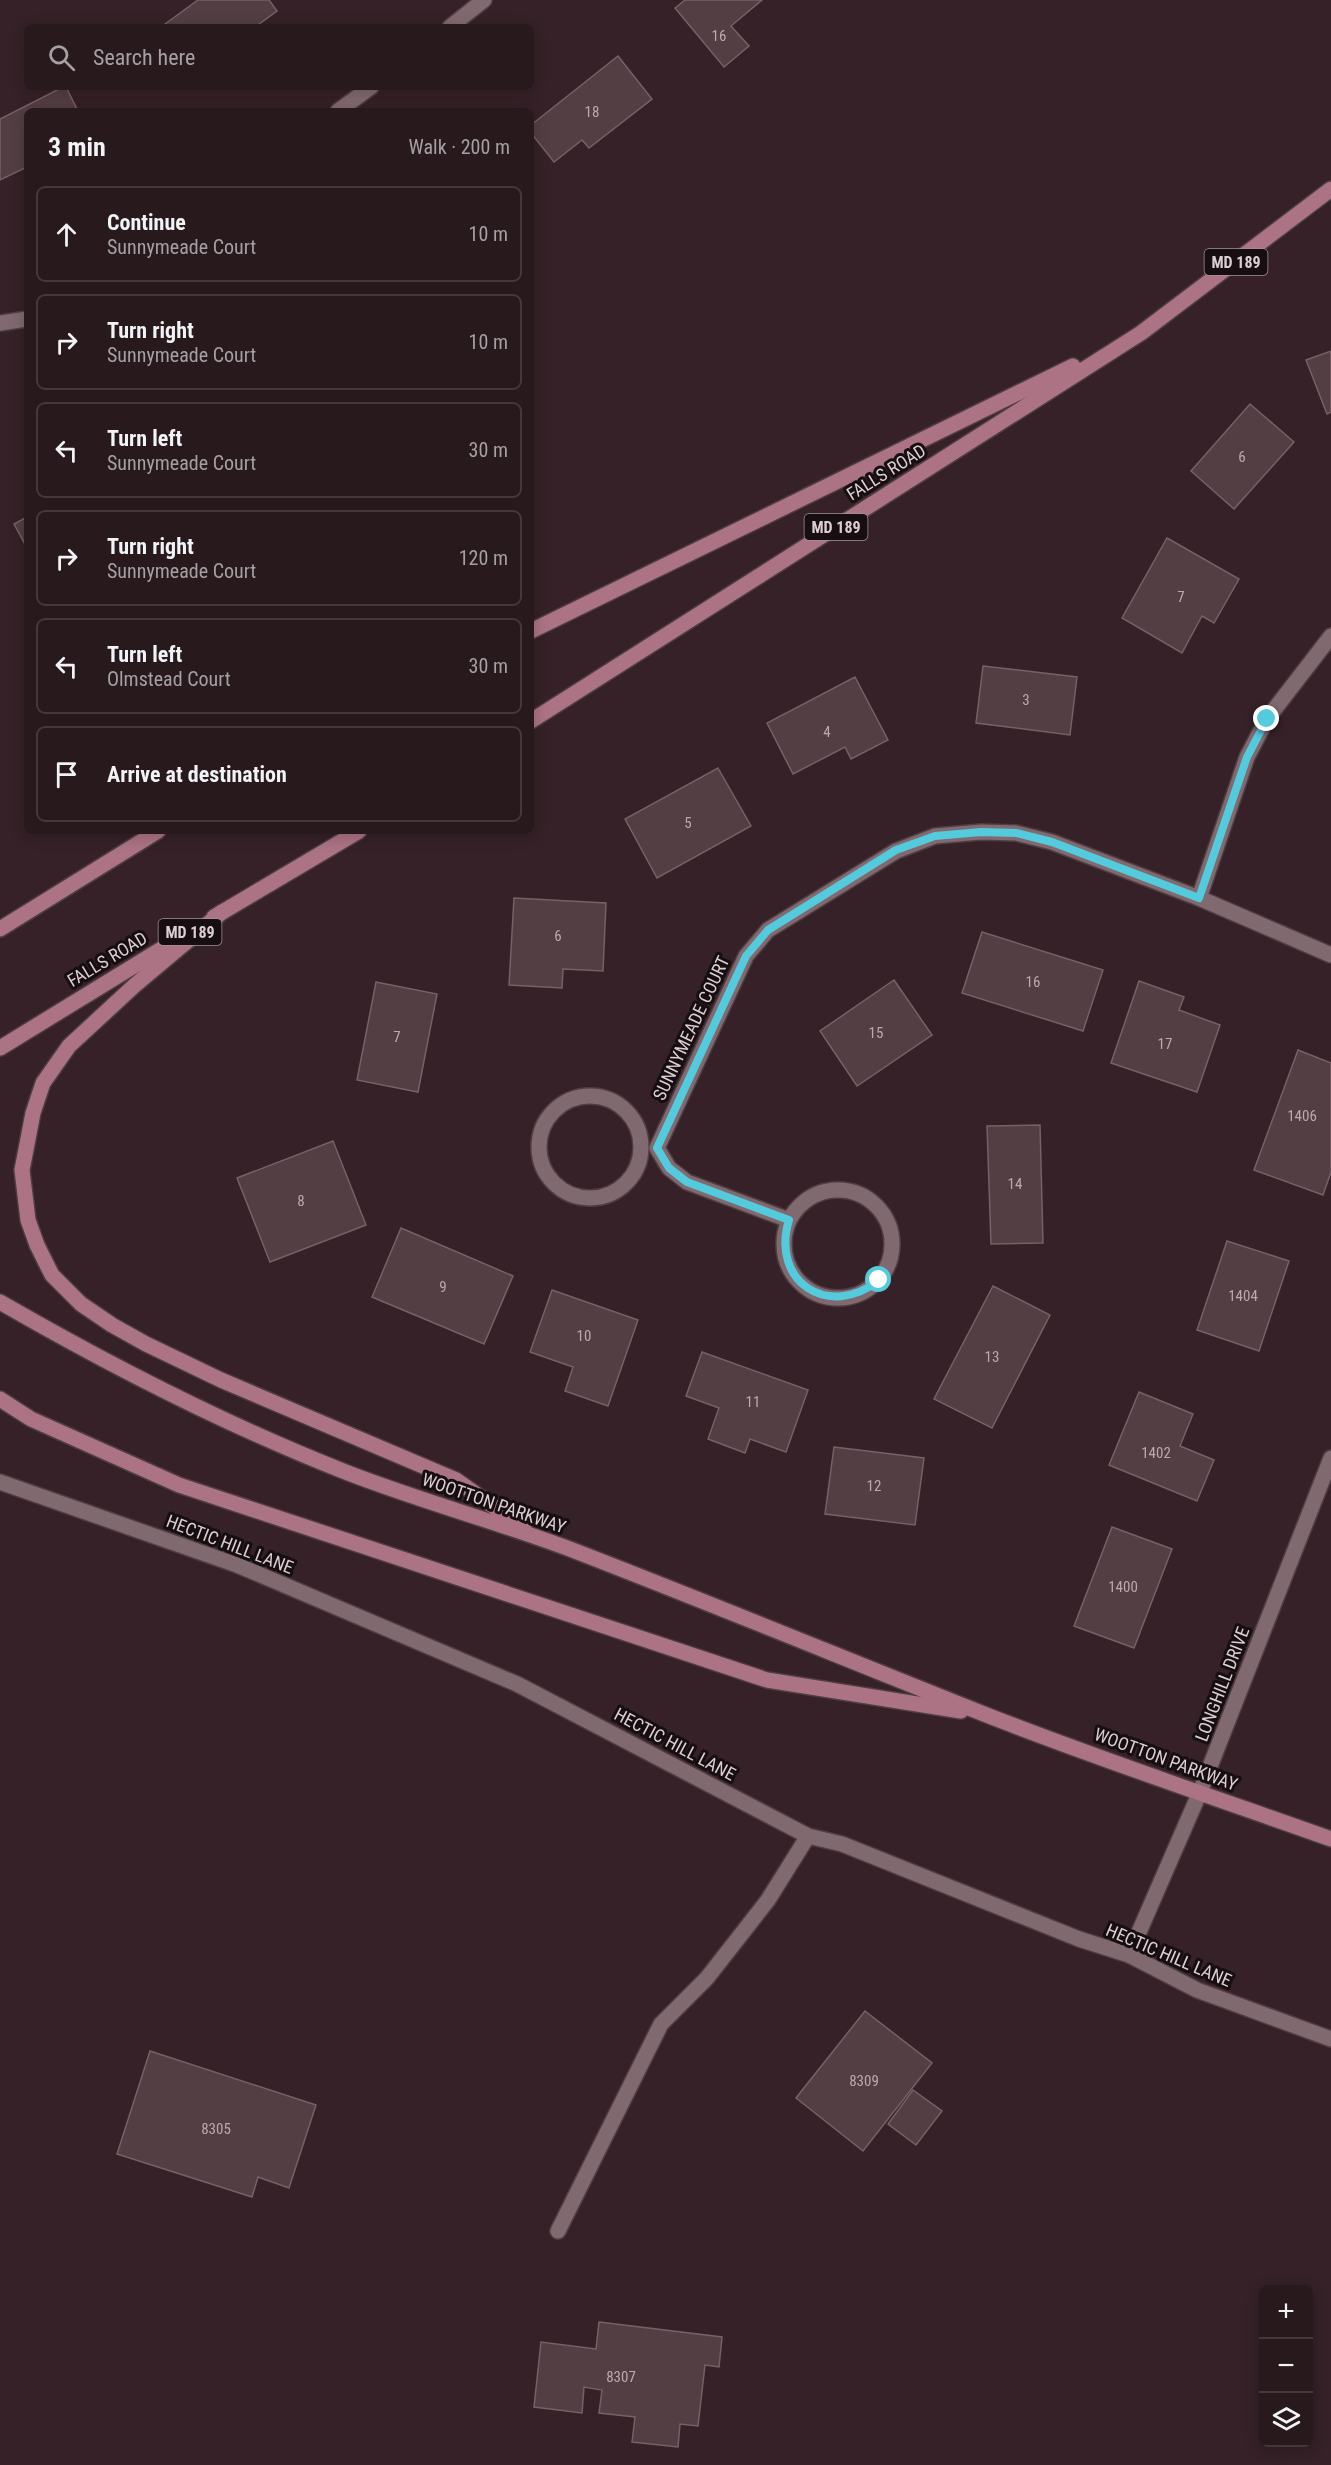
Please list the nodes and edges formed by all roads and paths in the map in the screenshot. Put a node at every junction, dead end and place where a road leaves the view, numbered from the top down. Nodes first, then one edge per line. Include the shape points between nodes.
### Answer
1 (484, 0) edge
2 (454, 24) edge
3 (367, 90) edge
4 (342, 108) edge
5 (1331, 189) edge
6 (24, 319) edge
7 (0, 323) edge
8 (1141, 333) junction
9 (534, 630) edge
10 (1331, 636) edge
11 (534, 719) edge
12 (153, 834) edge
13 (353, 834) edge
14 (1199, 898) junction
15 (222, 912) junction
16 (0, 929) edge
17 (1331, 955) edge
18 (0, 1048) edge
19 (641, 1148) junction
20 (657, 1148) junction
21 (789, 1220) junction
22 (0, 1302) edge
23 (0, 1399) edge
24 (1331, 1458) edge
25 (0, 1482) edge
26 (537, 1536) junction
27 (987, 1715) junction
28 (1200, 1792) junction
29 (808, 1836) junction
30 (1331, 1839) edge
31 (1129, 1956) junction
32 (1331, 2040) edge
33 (558, 2231) dead end

1 - 2 street
3 - 4 street
5 - 8 main road, FALLS ROAD / MD 189
6 - 7 street
8 - 9 main road, FALLS ROAD / MD 189
8 - 11 main road, FALLS ROAD / MD 189
10 - 14 street via 1267,719 1247,757
12 - 16 main road
13 - 15 main road, FALLS ROAD / MD 189
14 - 17 street, SUNNYMEADE COURT
14 - 20 street, SUNNYMEADE COURT via 1052,842 1016,833 935,836 896,850 768,930 746,956
15 - 18 main road, FALLS ROAD / MD 189
15 - 26 main road via 69,1046 43,1083 22,1170 28,1220 52,1275 81,1304 146,1344 456,1480
19 - 19 street via 632,1117 606,1098 591,1096 575,1098 549,1116 541,1130 539,1146 541,1162 559,1188 589,1198 605,1196 631,1178
19 - 20 street
20 - 21 street via 669,1168 687,1182
21 - 21 street via 784,1251 788,1266 808,1289 837,1298 853,1296 879,1280 887,1267 892,1245 888,1222 880,1209 855,1192 832,1190 810,1197
22 - 26 main road, WOOTTON PARKWAY via 192,1406 343,1471
23 - 27 main road, WOOTTON PARKWAY via 31,1419 179,1485 767,1680
24 - 28 street, LONGHILL DRIVE
25 - 29 street, HECTIC HILL LANE via 237,1565 517,1684
26 - 27 main road, WOOTTON PARKWAY
27 - 28 main road, WOOTTON PARKWAY
28 - 30 main road, WOOTTON PARKWAY
28 - 31 street, LONGHILL DRIVE
29 - 31 street, HECTIC HILL LANE via 842,1844 1079,1940
29 - 33 street via 768,1900 728,1952 661,2024
31 - 32 street, HECTIC HILL LANE via 1197,1990

